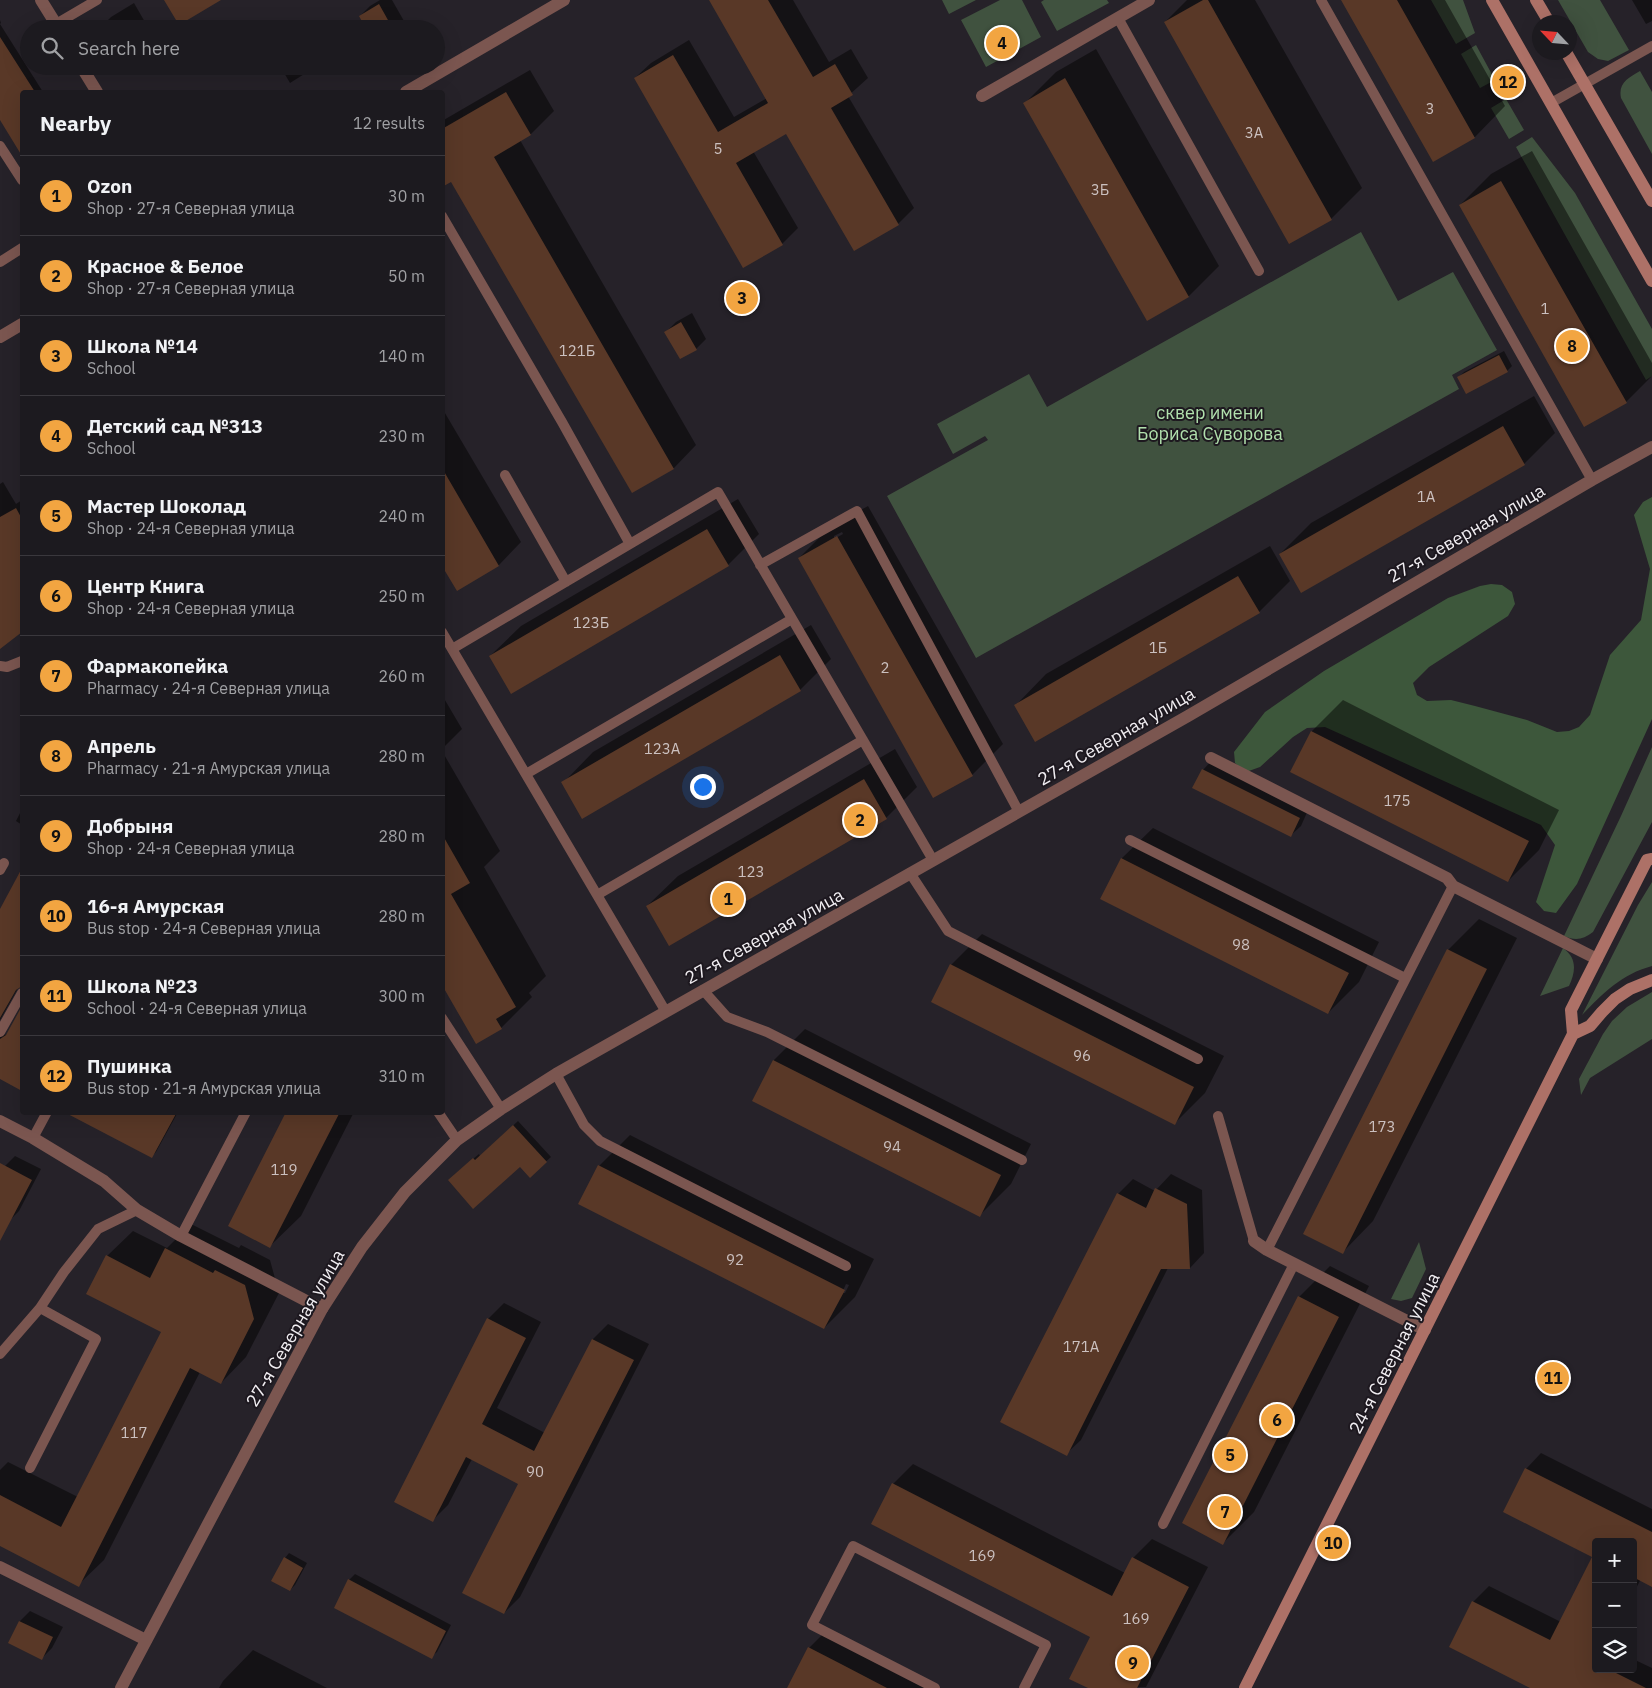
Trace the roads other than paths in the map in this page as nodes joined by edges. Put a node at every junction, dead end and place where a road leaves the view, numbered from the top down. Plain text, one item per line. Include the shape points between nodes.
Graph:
1 (42, 0) edge
2 (97, 0) edge
3 (564, 0) edge
4 (1149, 0) edge
5 (1321, 0) edge
6 (1492, 0) edge
7 (1536, 0) edge
8 (1545, 15) edge
9 (1118, 18) junction
10 (54, 20) edge
11 (66, 20) edge
12 (1652, 46) edge
13 (1571, 60) edge
14 (445, 69) edge
15 (87, 75) edge
16 (435, 75) edge
17 (1585, 84) junction
18 (96, 90) edge
19 (409, 90) edge
20 (982, 96) dead end
21 (1551, 103) junction
22 (0, 146) edge
23 (20, 177) edge
24 (1652, 201) edge
25 (445, 221) edge
26 (20, 249) edge
27 (0, 262) edge
28 (1260, 271) dead end
29 (1652, 281) edge
30 (20, 325) edge
31 (0, 337) edge
32 (1652, 447) edge
33 (505, 475) dead end
34 (1592, 480) junction
35 (630, 544) junction
36 (760, 564) junction
37 (566, 582) junction
38 (792, 619) junction
39 (447, 647) edge
40 (20, 662) edge
41 (0, 666) edge
42 (863, 740) junction
43 (1211, 758) dead end
44 (526, 774) junction
45 (1019, 812) junction
46 (1130, 840) dead end
47 (1652, 859) edge
48 (933, 860) junction
49 (910, 873) junction
50 (1452, 886) junction
51 (597, 895) junction
52 (1597, 959) junction
53 (1405, 978) junction
54 (1652, 980) edge
55 (703, 990) junction
56 (20, 997) edge
57 (666, 1012) junction
58 (445, 1023) edge
59 (0, 1032) edge
60 (1573, 1034) junction
61 (1198, 1059) dead end
62 (556, 1074) junction
63 (501, 1109) junction
64 (45, 1115) edge
65 (244, 1115) edge
66 (440, 1115) edge
67 (1218, 1116) dead end
68 (0, 1122) edge
69 (33, 1138) junction
70 (457, 1140) junction
71 (1022, 1160) dead end
72 (137, 1210) junction
73 (181, 1236) junction
74 (1254, 1241) joint
75 (1267, 1250) junction
76 (1294, 1264) junction
77 (846, 1266) dead end
78 (40, 1308) junction
79 (322, 1309) junction
80 (1425, 1330) junction
81 (0, 1354) edge
82 (30, 1468) dead end
83 (1163, 1524) dead end
84 (0, 1566) edge
85 (146, 1640) junction
86 (1027, 1687) edge
87 (121, 1688) edge
88 (935, 1688) edge
89 (1246, 1688) edge

1 - 10 street
2 - 11 lane
3 - 14 street
4 - 9 street
5 - 34 lane
6 - 21 main road
7 - 8 main road
9 - 20 street
9 - 28 lane
12 - 17 lane
13 - 17 main road
15 - 18 street
16 - 19 street
17 - 21 lane
17 - 24 main road
21 - 29 main road
22 - 23 lane
25 - 35 lane
26 - 27 lane
30 - 31 street
32 - 34 street, 27-я Северная улица
33 - 37 lane
34 - 45 street, 27-я Северная улица
35 - 36 lane via 718,492
35 - 37 lane
36 - 38 lane
36 - 45 lane via 857,511
37 - 39 lane
38 - 42 lane
38 - 44 lane
39 - 44 lane
40 - 41 lane
42 - 48 lane
42 - 51 lane
43 - 50 street via 1447,878
44 - 51 lane
45 - 48 street, 27-я Северная улица
46 - 53 lane
47 - 52 main road via 1648,860
48 - 49 street, 27-я Северная улица
49 - 55 street, 27-я Северная улица
49 - 61 lane via 948,932
50 - 52 street
50 - 53 lane
51 - 57 lane
52 - 60 main road via 1571,1010
53 - 75 lane
54 - 60 main road via 1615,999 1590,1026
55 - 57 street, 27-я Северная улица
55 - 71 lane via 727,1017 767,1032
56 - 59 lane
57 - 62 street, 27-я Северная улица
58 - 63 lane
60 - 80 main road, 24-я Северная улица
62 - 63 street, 27-я Северная улица
62 - 77 lane via 584,1125 600,1141
63 - 70 street, 27-я Северная улица
64 - 69 lane
65 - 73 lane
66 - 70 lane
67 - 74 lane
68 - 69 street
69 - 72 street via 104,1181
70 - 79 street, 27-я Северная улица via 405,1192 362,1247
72 - 73 street
72 - 78 lane via 98,1229
73 - 79 street
74 - 75 street
75 - 76 street
76 - 80 street
76 - 83 lane
78 - 81 lane
78 - 82 lane via 96,1338
79 - 85 street, 27-я Северная улица
80 - 89 main road, 24-я Северная улица
84 - 85 street
85 - 87 street, 27-я Северная улица
86 - 88 lane via 1046,1645 853,1546 812,1625

